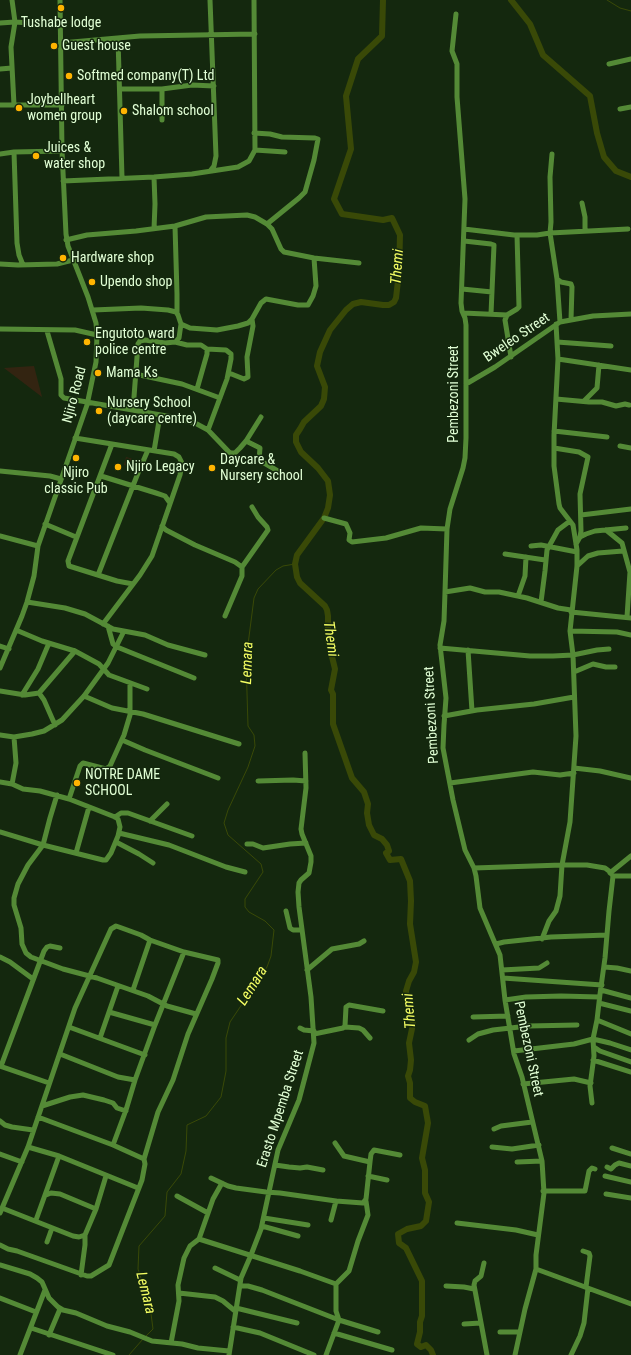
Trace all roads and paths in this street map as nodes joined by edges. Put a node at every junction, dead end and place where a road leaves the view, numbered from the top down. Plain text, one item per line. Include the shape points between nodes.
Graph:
1 (12, 0) edge
2 (60, 0) edge
3 (210, 0) edge
4 (254, 0) edge
5 (456, 14) dead end
6 (15, 22) junction
7 (0, 23) edge
8 (60, 25) junction
9 (255, 34) junction
10 (212, 35) junction
11 (118, 38) junction
12 (61, 42) junction
13 (631, 59) edge
14 (609, 64) dead end
15 (12, 68) junction
16 (0, 69) edge
17 (214, 86) junction
18 (162, 88) junction
19 (120, 89) junction
20 (14, 104) junction
21 (0, 105) edge
22 (62, 105) junction
23 (631, 107) edge
24 (620, 109) dead end
25 (162, 120) dead end
26 (254, 133) junction
27 (255, 150) junction
28 (62, 151) junction
29 (14, 152) junction
30 (285, 152) dead end
31 (0, 154) edge
32 (552, 154) dead end
33 (208, 172) junction
34 (154, 177) junction
35 (122, 178) junction
36 (63, 180) junction
37 (582, 203) dead end
38 (267, 224) junction
39 (175, 226) junction
40 (154, 229) junction
41 (464, 229) junction
42 (628, 229) dead end
43 (585, 231) junction
44 (550, 233) junction
45 (517, 235) junction
46 (66, 240) junction
47 (464, 241) junction
48 (314, 258) junction
49 (73, 260) junction
50 (359, 263) dead end
51 (0, 264) edge
52 (23, 265) junction
53 (557, 279) junction
54 (462, 289) junction
55 (492, 292) junction
56 (93, 310) junction
57 (177, 313) junction
58 (463, 313) junction
59 (491, 314) junction
60 (631, 314) edge
61 (507, 315) junction
62 (252, 319) junction
63 (571, 320) junction
64 (558, 323) junction
65 (181, 324) junction
66 (0, 329) edge
67 (47, 331) junction
68 (97, 335) junction
69 (175, 342) junction
70 (557, 342) junction
71 (612, 346) dead end
72 (207, 349) junction
73 (511, 357) junction
74 (558, 359) junction
75 (599, 365) junction
76 (631, 370) edge
77 (229, 373) junction
78 (135, 374) junction
79 (466, 384) junction
80 (198, 389) junction
81 (220, 398) junction
82 (556, 399) junction
83 (584, 401) junction
84 (87, 402) junction
85 (629, 405) dead end
86 (133, 410) junction
87 (160, 415) junction
88 (261, 417) dead end
89 (208, 430) junction
90 (554, 430) junction
91 (607, 437) dead end
92 (75, 438) junction
93 (246, 441) junction
94 (112, 444) junction
95 (620, 446) dead end
96 (554, 448) junction
97 (631, 448) edge
98 (148, 450) junction
99 (154, 451) junction
100 (0, 471) edge
101 (283, 474) dead end
102 (101, 476) junction
103 (61, 479) junction
104 (133, 485) junction
105 (170, 503) junction
106 (252, 507) dead end
107 (631, 509) edge
108 (581, 515) junction
109 (324, 518) dead end
110 (570, 521) junction
111 (45, 524) junction
112 (162, 526) junction
113 (626, 528) dead end
114 (447, 529) junction
115 (606, 530) junction
116 (0, 536) edge
117 (76, 537) junction
118 (580, 537) junction
119 (576, 544) junction
120 (38, 546) junction
121 (531, 546) dead end
122 (548, 547) junction
123 (623, 550) junction
124 (577, 552) junction
125 (505, 554) dead end
126 (526, 557) junction
127 (545, 560) junction
128 (577, 566) junction
129 (242, 567) junction
130 (98, 575) junction
131 (133, 584) junction
132 (446, 592) junction
133 (518, 596) junction
134 (27, 602) junction
135 (540, 602) junction
136 (571, 611) junction
137 (225, 616) dead end
138 (629, 618) edge
139 (106, 625) junction
140 (16, 630) junction
141 (124, 631) junction
142 (570, 631) junction
143 (631, 634) edge
144 (49, 643) junction
145 (0, 646) edge
146 (117, 647) junction
147 (440, 648) junction
148 (8, 649) junction
149 (609, 649) dead end
150 (468, 650) junction
151 (75, 651) junction
152 (205, 655) dead end
153 (573, 655) junction
154 (615, 667) dead end
155 (0, 668) edge
156 (102, 670) junction
157 (574, 672) junction
158 (194, 678) dead end
159 (130, 683) junction
160 (147, 689) dead end
161 (0, 691) edge
162 (39, 693) junction
163 (22, 695) junction
164 (84, 696) junction
165 (574, 696) junction
166 (472, 711) junction
167 (130, 712) junction
168 (444, 716) junction
169 (55, 725) junction
170 (0, 735) edge
171 (14, 737) junction
172 (122, 740) junction
173 (239, 744) dead end
174 (305, 753) dead end
175 (574, 770) junction
176 (218, 778) dead end
177 (631, 778) edge
178 (258, 781) dead end
179 (306, 781) junction
180 (0, 782) edge
181 (450, 783) junction
182 (12, 784) junction
183 (57, 796) junction
184 (69, 799) junction
185 (167, 804) dead end
186 (89, 806) junction
187 (115, 817) junction
188 (150, 821) junction
189 (0, 832) edge
190 (119, 833) junction
191 (192, 836) dead end
192 (116, 842) junction
193 (247, 844) dead end
194 (306, 844) junction
195 (43, 846) junction
196 (76, 853) junction
197 (631, 856) edge
198 (153, 863) dead end
199 (562, 864) junction
200 (474, 868) junction
201 (245, 872) dead end
202 (612, 874) junction
203 (631, 876) edge
204 (286, 911) dead end
205 (302, 930) junction
206 (607, 935) junction
207 (542, 939) junction
208 (150, 940) junction
209 (364, 941) dead end
210 (496, 944) junction
211 (60, 948) dead end
212 (184, 952) junction
213 (0, 957) edge
214 (40, 961) junction
215 (547, 963) dead end
216 (604, 967) junction
217 (307, 970) junction
218 (502, 970) junction
219 (631, 971) edge
220 (90, 977) junction
221 (504, 978) junction
222 (33, 979) junction
223 (118, 986) junction
224 (601, 987) junction
225 (133, 990) junction
226 (631, 998) edge
227 (505, 1000) junction
228 (599, 1000) junction
229 (164, 1003) junction
230 (383, 1010) dead end
231 (631, 1011) edge
232 (109, 1012) junction
233 (196, 1014) junction
234 (508, 1016) junction
235 (473, 1017) dead end
236 (597, 1020) junction
237 (155, 1025) junction
238 (577, 1025) dead end
239 (69, 1027) junction
240 (344, 1027) junction
241 (300, 1028) dead end
242 (510, 1028) junction
243 (314, 1032) junction
244 (631, 1034) edge
245 (100, 1038) junction
246 (370, 1038) dead end
247 (593, 1039) junction
248 (469, 1040) dead end
249 (594, 1047) junction
250 (631, 1050) edge
251 (514, 1051) junction
252 (60, 1054) junction
253 (145, 1055) junction
254 (593, 1060) junction
255 (631, 1062) edge
256 (0, 1066) edge
257 (631, 1072) edge
258 (135, 1080) junction
259 (591, 1083) junction
260 (50, 1084) junction
261 (523, 1084) junction
262 (592, 1103) dead end
263 (42, 1106) junction
264 (126, 1111) junction
265 (38, 1117) junction
266 (0, 1121) edge
267 (532, 1122) junction
268 (494, 1129) dead end
269 (33, 1130) junction
270 (335, 1143) dead end
271 (113, 1145) junction
272 (539, 1145) junction
273 (28, 1147) junction
274 (492, 1147) dead end
275 (612, 1148) dead end
276 (0, 1154) edge
277 (631, 1154) edge
278 (59, 1156) junction
279 (400, 1156) dead end
280 (144, 1159) junction
281 (542, 1161) junction
282 (22, 1162) junction
283 (370, 1162) junction
284 (517, 1162) dead end
285 (275, 1165) junction
286 (631, 1166) edge
287 (607, 1167) dead end
288 (595, 1169) dead end
289 (323, 1170) dead end
290 (106, 1176) junction
291 (368, 1176) junction
292 (605, 1176) dead end
293 (211, 1178) dead end
294 (388, 1180) dead end
295 (631, 1182) edge
296 (222, 1183) junction
297 (138, 1188) junction
298 (543, 1191) junction
299 (269, 1192) junction
300 (606, 1194) dead end
301 (46, 1195) junction
302 (177, 1196) dead end
303 (631, 1198) edge
304 (336, 1201) junction
305 (366, 1201) junction
306 (96, 1209) junction
307 (1, 1210) edge
308 (208, 1213) junction
309 (264, 1218) junction
310 (36, 1220) junction
311 (331, 1220) dead end
312 (457, 1223) dead end
313 (308, 1225) dead end
314 (262, 1226) junction
315 (52, 1228) junction
316 (84, 1235) junction
317 (538, 1235) junction
318 (298, 1236) dead end
319 (199, 1239) junction
320 (47, 1242) dead end
321 (0, 1245) edge
322 (583, 1251) dead end
323 (251, 1255) junction
324 (484, 1263) dead end
325 (0, 1265) edge
326 (215, 1268) dead end
327 (536, 1269) junction
328 (81, 1275) junction
329 (240, 1280) junction
330 (336, 1284) junction
331 (240, 1286) junction
332 (446, 1286) dead end
333 (587, 1287) junction
334 (474, 1289) junction
335 (45, 1290) junction
336 (179, 1292) junction
337 (0, 1298) edge
338 (631, 1304) edge
339 (60, 1309) junction
340 (236, 1309) junction
341 (36, 1312) junction
342 (339, 1320) junction
343 (297, 1322) dead end
344 (481, 1323) junction
345 (464, 1324) dead end
346 (233, 1327) junction
347 (31, 1328) junction
348 (334, 1332) junction
349 (378, 1332) dead end
350 (500, 1332) dead end
351 (519, 1332) junction
352 (49, 1335) junction
353 (171, 1343) junction
354 (392, 1350) dead end
355 (229, 1353) edge
356 (20, 1355) edge
357 (113, 1355) edge
358 (314, 1355) edge
359 (326, 1355) edge
360 (487, 1355) edge
361 (515, 1355) edge
362 (571, 1355) edge

1 - 6 street
2 - 8 street, Njiro Road
3 - 10 street
4 - 9 street
5 - 41 street, Pembezoni Street via 452,51 457,64 466,212
6 - 7 street
6 - 8 street
6 - 15 street via 11,47
8 - 12 street, Njiro Road
9 - 10 street
9 - 26 street
10 - 11 street
10 - 17 street
11 - 12 street
11 - 19 street
12 - 22 street, Njiro Road
13 - 14 street
15 - 16 street
15 - 20 street
17 - 18 street
17 - 33 street via 216,156 214,167
18 - 19 street
18 - 25 street
19 - 35 street
20 - 21 street
20 - 22 street
22 - 28 street, Njiro Road
23 - 24 street
26 - 27 street
26 - 38 street via 318,139 305,192
27 - 30 street
27 - 33 street via 251,159 243,165
28 - 29 street
28 - 36 street, Njiro Road
29 - 31 street
29 - 52 street via 17,243
32 - 44 street
33 - 34 street
34 - 35 street
34 - 40 street
35 - 36 street
36 - 46 street, Njiro Road
37 - 43 street
38 - 39 street via 247,215 201,218
38 - 48 street via 282,251
39 - 40 street
39 - 57 street
40 - 46 street via 87,235
41 - 45 street
41 - 47 street, Pembezoni Street
42 - 43 street
43 - 44 street
44 - 45 street
44 - 53 street
45 - 61 street via 519,307
46 - 49 street, Njiro Road
47 - 54 street, Pembezoni Street
47 - 55 street via 494,245
48 - 50 street
48 - 62 street via 316,286 308,305 266,299 260,303
49 - 52 street via 57,264
49 - 56 street, Njiro Road
51 - 52 street
53 - 63 street via 571,284
53 - 64 street
54 - 55 street
54 - 58 street, Pembezoni Street
55 - 59 street
56 - 57 street via 156,309
56 - 68 street, Njiro Road
57 - 65 street
58 - 59 street
58 - 79 street, Pembezoni Street via 466,318
59 - 61 street
60 - 63 street, Bweleo Street
61 - 73 street via 505,324
62 - 65 street via 248,323 217,330 190,328
62 - 77 street via 248,377
63 - 64 street, Bweleo Street
64 - 70 street
64 - 73 street, Bweleo Street
65 - 69 street via 179,338
66 - 67 street
67 - 68 street via 75,330
67 - 84 street via 61,379 62,396
68 - 84 street, Njiro Road via 96,362
69 - 72 street
69 - 78 street via 140,341
70 - 71 street
70 - 74 street
72 - 77 street via 229,351
72 - 80 street
73 - 79 street, Bweleo Street
74 - 75 street
74 - 82 street
75 - 76 street
75 - 83 street via 597,388
77 - 81 street
78 - 80 street
78 - 86 street
79 - 114 street, Pembezoni Street via 465,458
80 - 81 street
81 - 89 street
82 - 83 street
82 - 90 street
83 - 85 street via 616,406
84 - 86 street
84 - 92 street, Njiro Road
86 - 87 street
87 - 89 street via 195,423
87 - 99 street
88 - 93 street
89 - 93 street via 231,453
90 - 91 street
90 - 96 street
92 - 94 street
92 - 103 street, Njiro Road
93 - 101 street via 260,448 259,460
94 - 98 street
94 - 102 street
95 - 97 street
96 - 108 street via 579,452 588,457 580,494
96 - 110 street via 558,502
98 - 99 street
98 - 104 street
99 - 105 street via 177,455 182,459 180,475
100 - 103 street
102 - 104 street
102 - 117 street
103 - 111 street, Njiro Road
104 - 105 street via 165,496
104 - 130 street
105 - 112 street
106 - 129 street via 268,530
107 - 108 street
108 - 118 street
109 - 114 street via 346,524 350,533 349,540 352,542 386,538 421,528
110 - 119 street
110 - 122 street via 558,530
111 - 117 street
111 - 120 street, Njiro Road
112 - 129 street
112 - 131 street via 152,556
113 - 115 street
114 - 132 street, Pembezoni Street
115 - 118 street
115 - 123 street via 622,543
116 - 120 street
117 - 130 street via 68,561 69,566
118 - 119 street
119 - 124 street
120 - 134 street, Njiro Road
121 - 122 street
122 - 124 street
122 - 127 street
123 - 128 street via 588,556
123 - 138 street via 630,572
124 - 128 street
125 - 126 street
126 - 127 street
126 - 133 street via 525,576
127 - 135 street
128 - 136 street
129 - 137 street via 242,576
130 - 131 street
131 - 139 street
132 - 133 street via 472,588
132 - 147 street, Pembezoni Street
133 - 135 street
134 - 139 street via 65,608 85,614
134 - 140 street, Njiro Road
135 - 136 street
136 - 138 street
136 - 142 street
139 - 141 street
139 - 146 street via 113,644
140 - 144 street
140 - 148 street, Njiro Road
141 - 146 street
141 - 152 street via 145,635 168,645
142 - 143 street
142 - 153 street
144 - 151 street
144 - 163 street
145 - 148 street
146 - 156 street
146 - 158 street
147 - 150 street
147 - 168 street, Pembezoni Street via 446,698
148 - 155 street, Njiro Road
149 - 153 street
150 - 153 street via 530,656
150 - 166 street
151 - 156 street via 94,661
151 - 162 street
153 - 157 street
154 - 157 street via 593,664
156 - 159 street
156 - 164 street
157 - 165 street
159 - 160 street
159 - 167 street
161 - 163 street
162 - 163 street
162 - 169 street
164 - 167 street via 112,708
164 - 169 street
165 - 166 street via 534,704
165 - 175 street
166 - 168 street
167 - 172 street
167 - 173 street
168 - 181 street, Pembezoni Street via 444,748
169 - 171 street via 38,733
170 - 171 street
171 - 182 street via 16,763
172 - 176 street
172 - 184 street via 108,769 81,764
174 - 179 street, Erasto Mpemba Street
175 - 177 street via 600,771
175 - 181 street via 560,774 533,772
175 - 199 street via 570,822
178 - 179 street
179 - 194 street, Erasto Mpemba Street via 300,824
180 - 182 street
181 - 200 street, Pembezoni Street via 465,850
182 - 183 street
183 - 184 street
183 - 195 street
184 - 186 street
185 - 188 street
186 - 187 street
186 - 196 street
187 - 188 street via 124,813
187 - 190 street via 119,822
188 - 191 street
189 - 195 street
190 - 192 street
190 - 201 street via 169,845
192 - 196 street via 106,860
192 - 198 street
193 - 194 street via 263,848
194 - 205 street, Erasto Mpemba Street via 312,862 309,872 301,880 298,888
195 - 196 street
195 - 214 street via 28,865 18,884 14,901 24,951
197 - 202 street
199 - 200 street
199 - 202 street via 605,868
199 - 207 street via 559,904
200 - 210 street, Pembezoni Street via 480,908
202 - 203 street
202 - 206 street
204 - 205 street via 291,929
205 - 217 street, Erasto Mpemba Street
206 - 207 street
206 - 216 street
207 - 210 street
208 - 212 street
208 - 220 street via 141,934 114,927
208 - 225 street
209 - 217 street via 332,949
210 - 218 street, Pembezoni Street
211 - 214 street via 48,947
212 - 229 street
212 - 233 street via 218,961
213 - 222 street
214 - 220 street
214 - 222 street
215 - 218 street via 539,968
216 - 219 street
216 - 224 street
217 - 243 street, Erasto Mpemba Street
218 - 221 street, Pembezoni Street
220 - 223 street
220 - 239 street
221 - 224 street
221 - 227 street, Pembezoni Street
222 - 256 street
223 - 225 street
223 - 232 street
224 - 226 street
224 - 228 street
225 - 229 street
227 - 228 street via 561,996
227 - 234 street, Pembezoni Street
228 - 231 street
228 - 236 street
229 - 233 street via 172,1008
229 - 237 street
230 - 240 street via 349,1004 346,1007
232 - 237 street
232 - 245 street
233 - 280 street via 173,1080 158,1112
234 - 235 street
234 - 242 street, Pembezoni Street
236 - 244 street
236 - 247 street
237 - 253 street
238 - 242 street
239 - 245 street
239 - 252 street
240 - 243 street
240 - 246 street via 359,1028
241 - 243 street
242 - 248 street via 484,1032
242 - 251 street, Pembezoni Street
243 - 285 street, Erasto Mpemba Street via 314,1046
245 - 253 street
247 - 249 street
247 - 250 street
247 - 251 street via 574,1044
249 - 254 street
249 - 255 street
251 - 261 street, Pembezoni Street
252 - 258 street via 118,1077
252 - 260 street
253 - 258 street
254 - 257 street
254 - 259 street
256 - 260 street
258 - 264 street
259 - 261 street via 574,1079
259 - 262 street
260 - 263 street
261 - 267 street, Pembezoni Street
263 - 264 street via 83,1095 113,1103 117,1108
263 - 265 street
264 - 271 street
265 - 269 street
265 - 271 street
266 - 269 street via 12,1127
267 - 268 street
267 - 272 street, Pembezoni Street
269 - 273 street
270 - 283 street via 344,1156
271 - 280 street
272 - 274 street
272 - 281 street, Pembezoni Street
273 - 278 street
273 - 282 street
275 - 277 street
276 - 282 street
278 - 290 street
278 - 301 street
279 - 283 street via 374,1150
280 - 297 street via 145,1166
281 - 284 street
281 - 298 street, Pembezoni Street
282 - 307 street
283 - 291 street
285 - 289 street
285 - 299 street, Erasto Mpemba Street
286 - 287 street via 619,1164 611,1169
288 - 298 street via 589,1171 585,1191
290 - 297 street
290 - 306 street
291 - 294 street
291 - 305 street
292 - 295 street
293 - 296 street
296 - 299 street via 236,1188
296 - 308 street
297 - 328 street via 109,1265 91,1276
298 - 317 street, Pembezoni Street
299 - 304 street
299 - 309 street, Erasto Mpemba Street
300 - 303 street
301 - 306 street via 60,1194
301 - 310 street
302 - 308 street
304 - 305 street
304 - 311 street
305 - 330 street via 368,1215 349,1271
306 - 316 street
307 - 310 street
308 - 319 street
309 - 313 street
309 - 314 street, Erasto Mpemba Street
310 - 315 street
312 - 317 street
314 - 318 street
314 - 323 street, Erasto Mpemba Street
315 - 316 street via 73,1236
315 - 320 street
316 - 328 street
317 - 327 street, Pembezoni Street
319 - 323 street
319 - 336 street via 185,1254 178,1285
321 - 328 street
322 - 333 street via 590,1256
323 - 329 street, Erasto Mpemba Street
323 - 330 street
324 - 334 street via 481,1276 474,1282
325 - 335 street via 30,1274 42,1282
326 - 329 street
327 - 333 street
327 - 351 street, Pembezoni Street
329 - 331 street, Erasto Mpemba Street
330 - 342 street via 336,1311
331 - 340 street, Erasto Mpemba Street
331 - 342 street via 262,1290
332 - 334 street
333 - 338 street
333 - 362 street via 584,1323
334 - 344 street
335 - 339 street
335 - 341 street
336 - 340 street via 215,1297
336 - 353 street
337 - 341 street
339 - 352 street
339 - 353 street via 145,1339
340 - 343 street
340 - 346 street, Erasto Mpemba Street
341 - 347 street
342 - 348 street
342 - 349 street
344 - 345 street
344 - 360 street
346 - 355 street, Erasto Mpemba Street
346 - 358 street via 260,1333
347 - 352 street
347 - 356 street
348 - 354 street
348 - 359 street
350 - 351 street
351 - 361 street, Pembezoni Street
352 - 357 street
353 - 355 street

